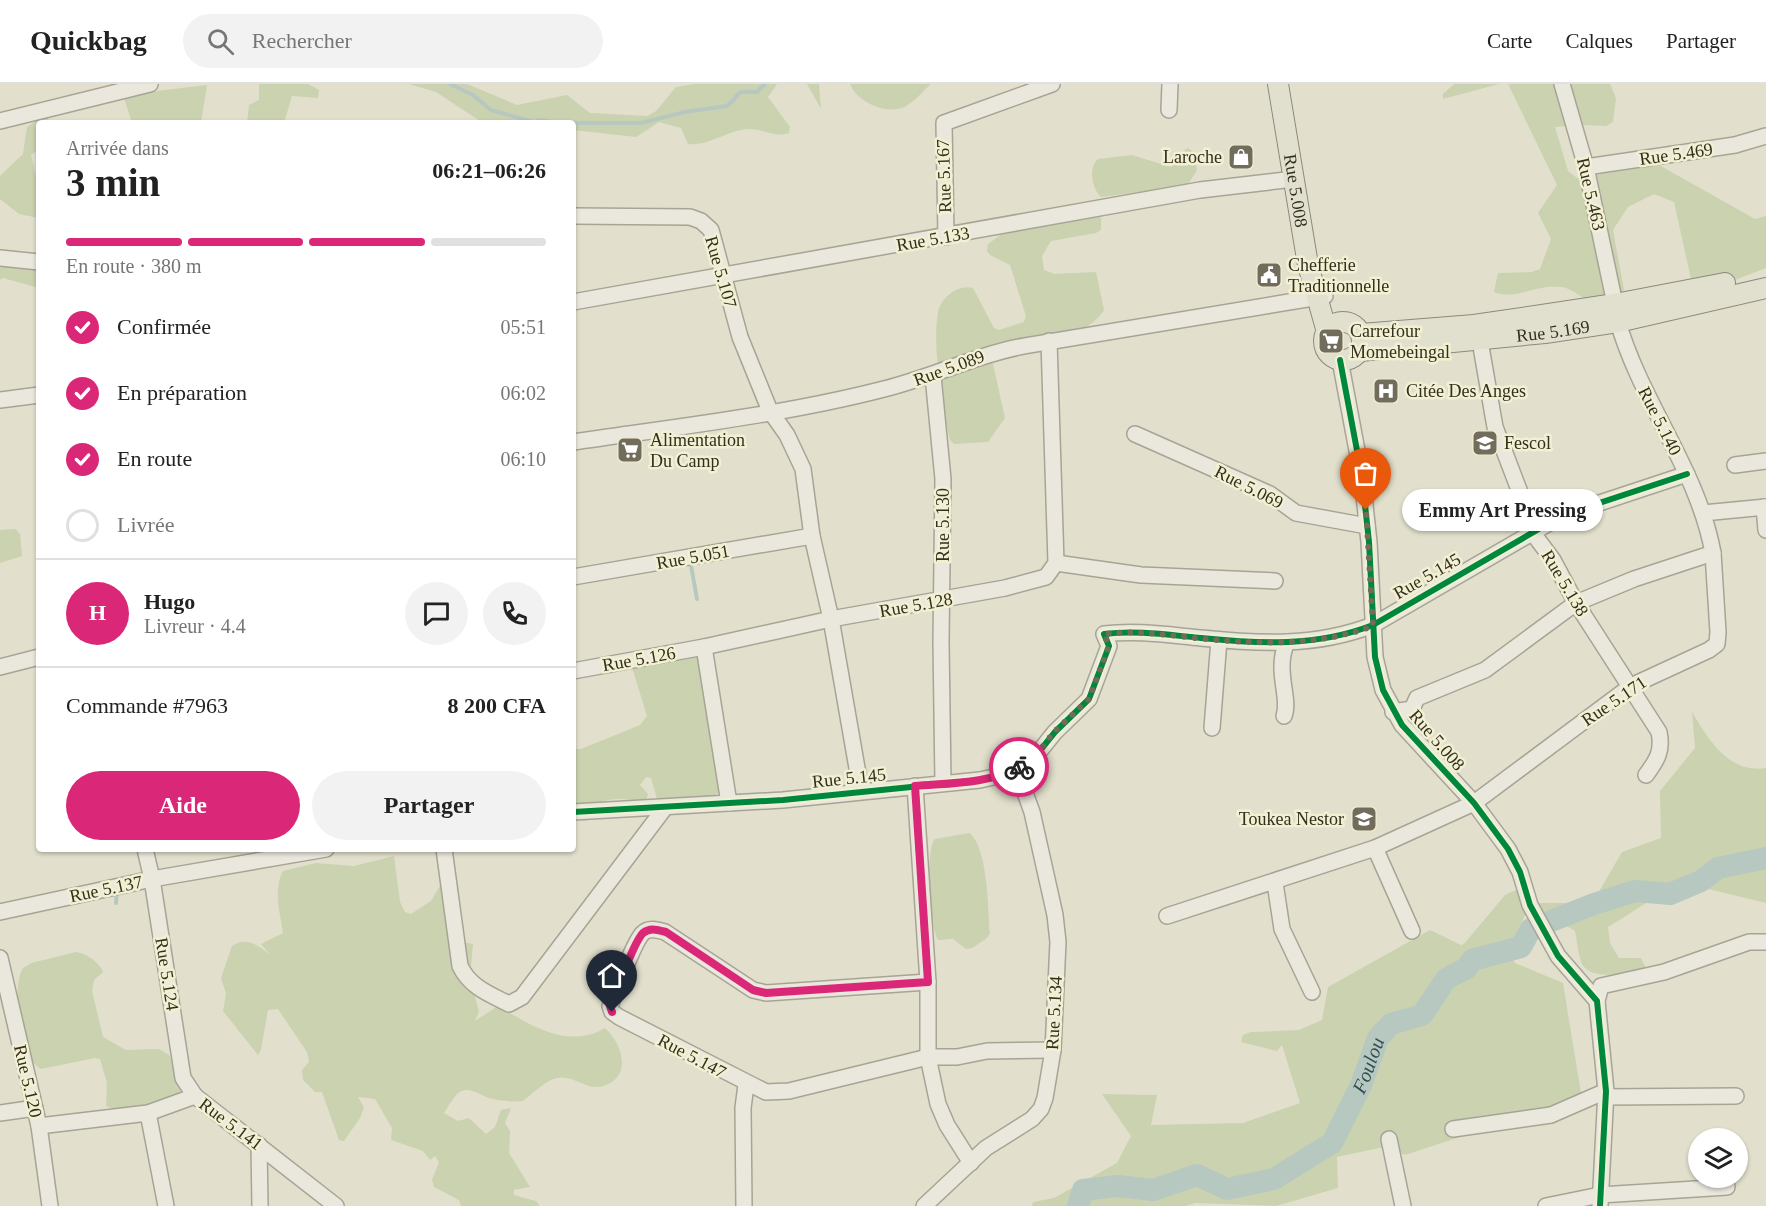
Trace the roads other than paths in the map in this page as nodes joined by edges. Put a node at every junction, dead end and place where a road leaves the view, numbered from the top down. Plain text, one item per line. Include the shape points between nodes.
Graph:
1 (150, 84) edge
2 (1052, 84) edge
3 (1170, 84) edge
4 (1278, 84) edge
5 (1288, 84) edge
6 (1565, 85) edge
7 (1169, 110) dead end
8 (0, 121) edge
9 (1766, 136) edge
10 (1586, 167) junction
11 (1294, 179) junction
12 (576, 216) edge
13 (946, 237) junction
14 (0, 258) edge
15 (36, 262) edge
16 (724, 275) junction
17 (1766, 275) edge
18 (1744, 285) junction
19 (1766, 288) edge
20 (1321, 297) junction
21 (576, 301) edge
22 (1616, 313) junction
23 (1331, 328) junction
24 (1049, 341) junction
25 (1480, 341) junction
26 (1361, 342) junction
27 (1340, 360) junction
28 (933, 376) junction
29 (36, 395) edge
30 (0, 400) edge
31 (770, 411) junction
32 (1135, 434) dead end
33 (576, 442) edge
34 (1766, 461) edge
35 (1735, 465) dead end
36 (1687, 474) junction
37 (1765, 507) edge
38 (1703, 513) junction
39 (1367, 526) junction
40 (1766, 530) edge
41 (1532, 532) junction
42 (812, 536) junction
43 (1713, 553) junction
44 (1056, 563) junction
45 (576, 576) edge
46 (1275, 581) dead end
47 (942, 601) junction
48 (1576, 603) junction
49 (831, 619) junction
50 (1373, 626) junction
51 (1219, 640) junction
52 (1287, 642) junction
53 (704, 647) junction
54 (36, 658) edge
55 (0, 667) edge
56 (576, 670) edge
57 (1631, 686) junction
58 (1393, 712) junction
59 (1284, 716) dead end
60 (1212, 728) dead end
61 (1007, 774) junction
62 (1646, 775) dead end
63 (943, 783) junction
64 (915, 786) junction
65 (861, 791) junction
66 (729, 803) junction
67 (1474, 803) junction
68 (664, 809) junction
69 (576, 812) edge
70 (1375, 848) junction
71 (146, 852) edge
72 (309, 852) edge
73 (444, 852) edge
74 (152, 879) junction
75 (1275, 883) junction
76 (0, 912) edge
77 (1167, 916) dead end
78 (1412, 931) dead end
79 (1766, 942) edge
80 (0, 958) edge
81 (928, 982) junction
82 (1312, 992) dead end
83 (1597, 1001) junction
84 (1053, 1050) junction
85 (928, 1057) junction
86 (746, 1085) junction
87 (1605, 1094) junction
88 (195, 1096) junction
89 (1736, 1096) dead end
90 (34, 1108) junction
91 (0, 1113) edge
92 (148, 1113) junction
93 (39, 1126) junction
94 (1453, 1129) dead end
95 (1389, 1139) dead end
96 (259, 1145) junction
97 (971, 1163) junction
98 (1717, 1188) edge
99 (1600, 1200) edge
100 (50, 1206) edge
101 (166, 1206) edge
102 (260, 1206) edge
103 (336, 1206) edge
104 (744, 1206) edge
105 (924, 1206) edge
106 (1403, 1206) edge
107 (1546, 1206) edge

1 - 8 street
2 - 13 street, Rue 5.167 via 944,123
3 - 7 street
4 - 11 main road, Rue 5.008
5 - 20 main road, Rue 5.008
6 - 10 street, Rue 5.463
9 - 10 street, Rue 5.469 via 1735,145
10 - 22 street, Rue 5.463
11 - 13 street, Rue 5.133 via 1200,190
11 - 20 main road, Rue 5.008 via 1302,233
12 - 16 street, Rue 5.107 via 690,217 701,221 711,230
13 - 16 street, Rue 5.133
14 - 15 street
16 - 21 street, Rue 5.133
16 - 31 street, Rue 5.107 via 740,337
17 - 18 main road
18 - 19 main road
18 - 22 main road, Rue 5.169
20 - 23 main road, Rue 5.008
20 - 24 street, Rue 5.089
22 - 25 main road, Rue 5.169
22 - 26 main road, Rue 5.169 via 1474,325
22 - 36 street, Rue 5.140 via 1630,362
23 - 26 main road via 1353,325
23 - 27 main road via 1326,349
24 - 28 street, Rue 5.089 via 993,352
24 - 44 street
25 - 26 main road, Rue 5.169
25 - 41 street, Rue 5.138 via 1495,427
26 - 27 main road via 1351,359
27 - 39 street, Rue 5.008
28 - 31 street, Rue 5.089
28 - 47 street, Rue 5.130 via 943,479
29 - 30 street
31 - 33 street, Rue 5.089
31 - 42 street, Rue 5.107 via 788,435 803,469
32 - 39 street, Rue 5.069 via 1270,494 1296,513
34 - 35 street
36 - 38 street, Rue 5.140
36 - 41 street, Rue 5.145 via 1602,500
37 - 38 street
37 - 40 street
38 - 43 street, Rue 5.140
39 - 50 street, Rue 5.008
41 - 48 street, Rue 5.138
41 - 50 street, Rue 5.145
42 - 45 street, Rue 5.051
42 - 49 street, Rue 5.107
43 - 48 street
43 - 57 street, Rue 5.171 via 1717,644
44 - 46 street via 1141,574
44 - 47 street, Rue 5.128 via 1046,577 1038,580
47 - 49 street, Rue 5.128
47 - 63 street, Rue 5.130
48 - 57 street, Rue 5.138
48 - 58 street via 1485,670 1417,698 1412,709
49 - 53 street, Rue 5.128
49 - 65 street, Rue 5.107
50 - 52 street, Rue 5.145 via 1328,640
50 - 58 street, Rue 5.008 via 1375,657
51 - 52 street, Rue 5.145
51 - 60 street
51 - 61 street, Rue 5.145 via 1128,631 1104,634 1109,646 1089,699 1054,732 1034,758
52 - 59 street via 1281,661
53 - 56 street, Rue 5.126
53 - 66 street
54 - 55 street
57 - 62 street, Rue 5.138 via 1661,742 1659,757
57 - 67 street, Rue 5.171
58 - 67 street, Rue 5.008
61 - 63 street, Rue 5.145
61 - 84 street, Rue 5.134 via 1024,790 1032,812 1055,915 1058,942
63 - 64 street, Rue 5.145
64 - 65 street, Rue 5.145
64 - 81 street
65 - 66 street, Rue 5.145
66 - 68 street, Rue 5.145
67 - 70 street, Rue 5.171
67 - 83 street, Rue 5.008 via 1508,849 1530,905 1558,956
68 - 69 street, Rue 5.145
68 - 73 street via 522,997 509,1004 477,988 460,966
70 - 75 street, Rue 5.171
70 - 78 street
71 - 74 street, Rue 5.124
72 - 74 street, Rue 5.137
74 - 76 street, Rue 5.137
74 - 88 street, Rue 5.124 via 183,1078
75 - 77 street, Rue 5.171
75 - 82 street via 1282,929
79 - 83 street via 1749,942 1664,972 1601,986
80 - 90 street, Rue 5.120
81 - 85 street
81 - 86 street, Rue 5.147 via 766,993 753,990 666,932 644,932 610,1006 612,1012
83 - 87 street
84 - 85 street, Rue 5.147
84 - 97 street, Rue 5.134 via 1041,1109 1032,1119 998,1138
85 - 86 street, Rue 5.147 via 778,1093
85 - 97 street via 938,1104
86 - 104 street
87 - 89 street
87 - 94 street via 1551,1115
87 - 99 street
88 - 92 street, Rue 5.141
88 - 96 street, Rue 5.141
90 - 91 street
90 - 93 street, Rue 5.120
92 - 93 street, Rue 5.141
92 - 101 street
93 - 100 street, Rue 5.120
95 - 106 street
96 - 102 street
96 - 103 street, Rue 5.141
97 - 105 street, Rue 5.134
98 - 99 street
99 - 107 street

